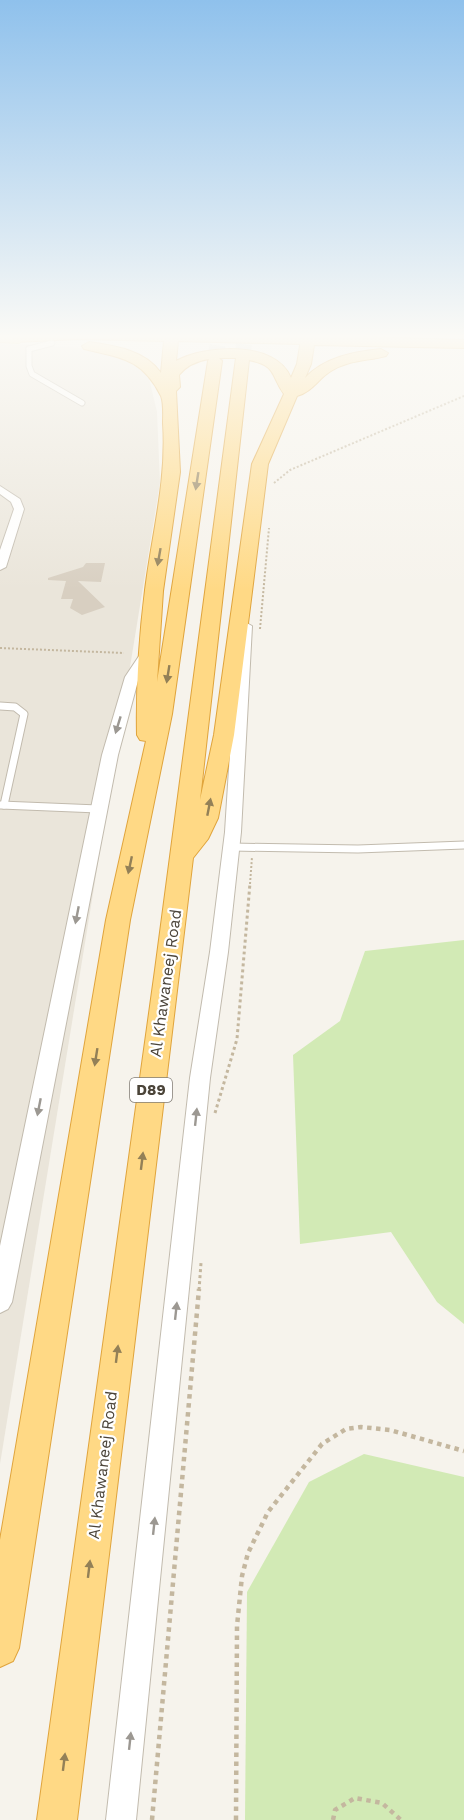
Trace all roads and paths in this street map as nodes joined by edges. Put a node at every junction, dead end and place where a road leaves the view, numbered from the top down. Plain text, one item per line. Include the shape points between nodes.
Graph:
1 (170, 420) edge
2 (214, 420) edge
3 (221, 420) edge
4 (279, 420) edge
5 (408, 420) edge
6 (0, 489) edge
7 (273, 489) dead end
8 (270, 524) dead end
9 (0, 567) edge
10 (240, 614) junction
11 (260, 632) dead end
12 (0, 648) edge
13 (148, 652) junction
14 (124, 653) dead end
15 (0, 706) edge
16 (149, 776) junction
17 (2, 805) edge
18 (98, 809) junction
19 (464, 845) edge
20 (242, 847) junction
21 (182, 857) junction
22 (215, 1117) dead end
23 (202, 1253) dead end
24 (0, 1302) edge
25 (464, 1450) edge
26 (0, 1648) edge
27 (57, 1820) edge
28 (122, 1820) edge
29 (152, 1820) edge
30 (236, 1820) edge
31 (333, 1820) edge
32 (401, 1820) edge

1 -> 13 highway via 172,471
2 -> 16 highway
3 - 21 highway, Al Khawaneej Road / D89
4 - 10 highway via 258,473
5 - 7 path via 290,470 277,479
6 - 9 street via 16,501 19,509
8 - 11 path
10 - 20 street via 246,631 240,742
21 -> 10 highway via 207,818 224,735
12 - 14 path
13 - 16 highway
13 -> 18 street via 132,676
15 - 17 lane via 15,707 24,714
16 -> 26 highway via 118,921
17 - 18 lane
18 -> 24 street
19 - 20 lane via 358,849
20 - 22 path via 237,1039
28 -> 20 street via 200,1078 219,952
27 -> 21 highway, Al Khawaneej Road / D89
23 - 29 path
25 - 30 path via 374,1427 351,1427 322,1444 268,1512 248,1553 238,1601
31 - 32 path via 335,1810 355,1798 382,1803

